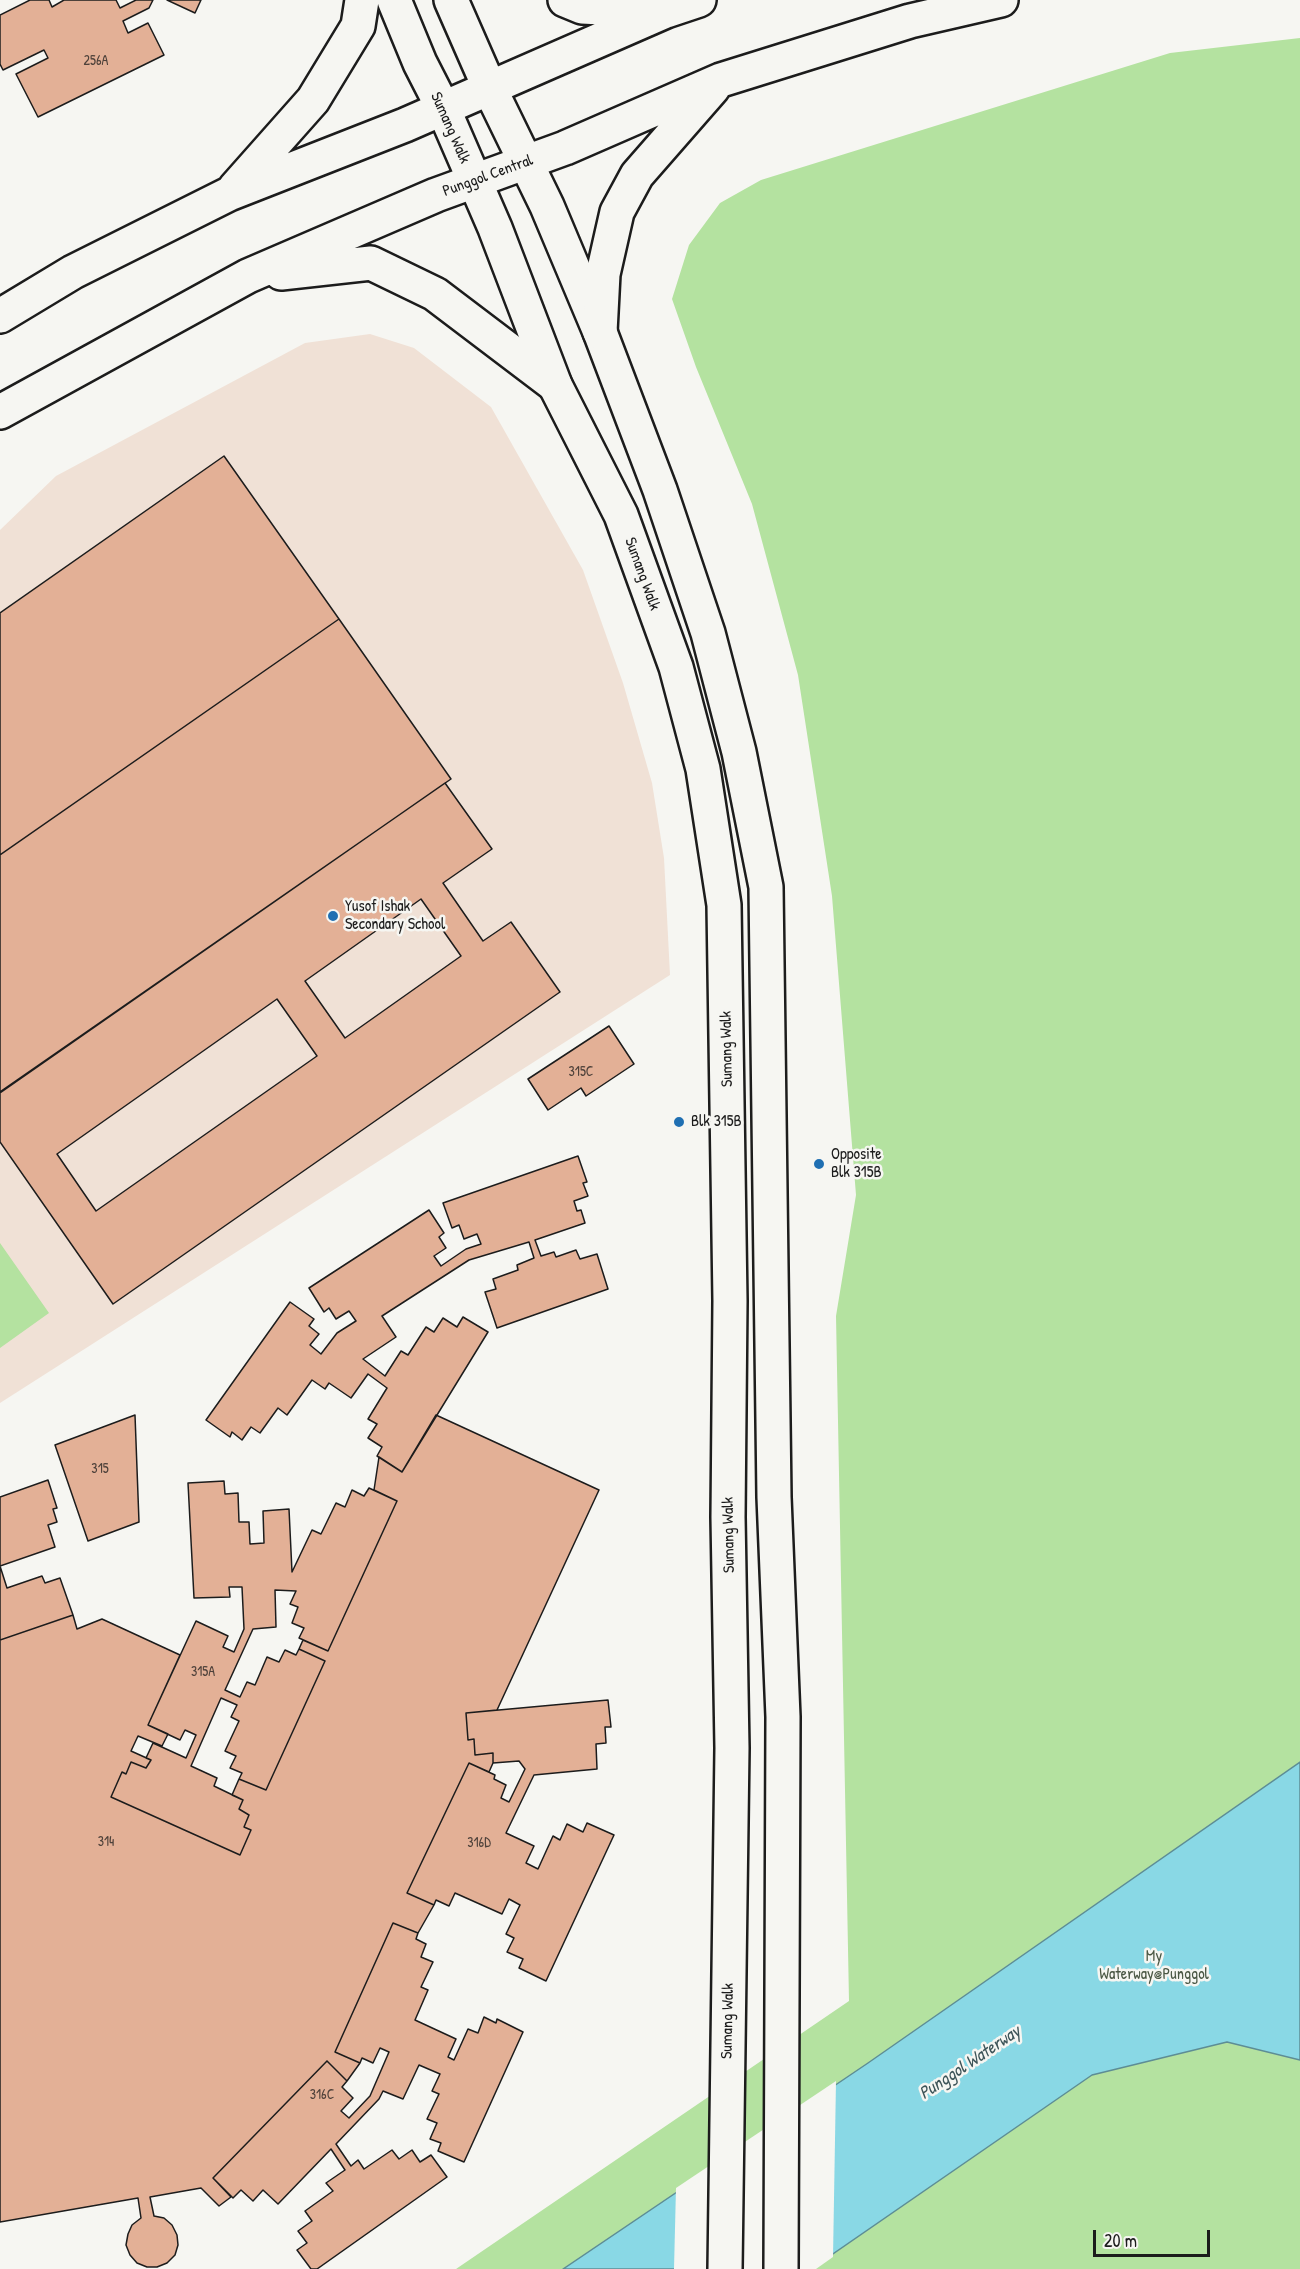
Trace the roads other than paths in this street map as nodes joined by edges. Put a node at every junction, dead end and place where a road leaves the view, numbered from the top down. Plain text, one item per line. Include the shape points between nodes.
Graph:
1 (362, 0) edge
2 (394, 0) edge
3 (451, 0) edge
4 (565, 0) edge
5 (699, 0) edge
6 (1001, 0) edge
7 (666, 11) junction
8 (720, 80) junction
9 (490, 89) junction
10 (443, 108) junction
11 (526, 162) junction
12 (474, 182) junction
13 (229, 194) junction
14 (248, 276) junction
15 (0, 316) edge
16 (600, 332) junction
17 (555, 385) junction
18 (0, 412) edge
19 (725, 2269) edge
20 (781, 2269) edge

1 - 13 street via 358,26 313,99
2 - 10 street, Sumang Walk
3 - 9 street
4 - 7 street via 582,7
5 - 7 street
6 - 8 street, Punggol Central via 910,21
7 - 9 street
8 - 11 street, Punggol Central
8 - 16 street via 637,175 617,212 603,274
9 - 10 street
9 - 11 street
10 - 12 street, Sumang Walk
10 - 13 street
11 - 12 street, Punggol Central
11 - 16 street
12 - 14 street, Punggol Central
12 - 17 street, Sumang Walk
13 - 15 street via 73,272
14 - 17 street via 371,263 435,294
14 - 18 street, Punggol Central
16 - 20 street via 660,490 708,633 739,752 766,887 774,1485 783,1717
17 - 19 street, Sumang Walk via 621,515 676,667 703,769 724,905 732,1748

